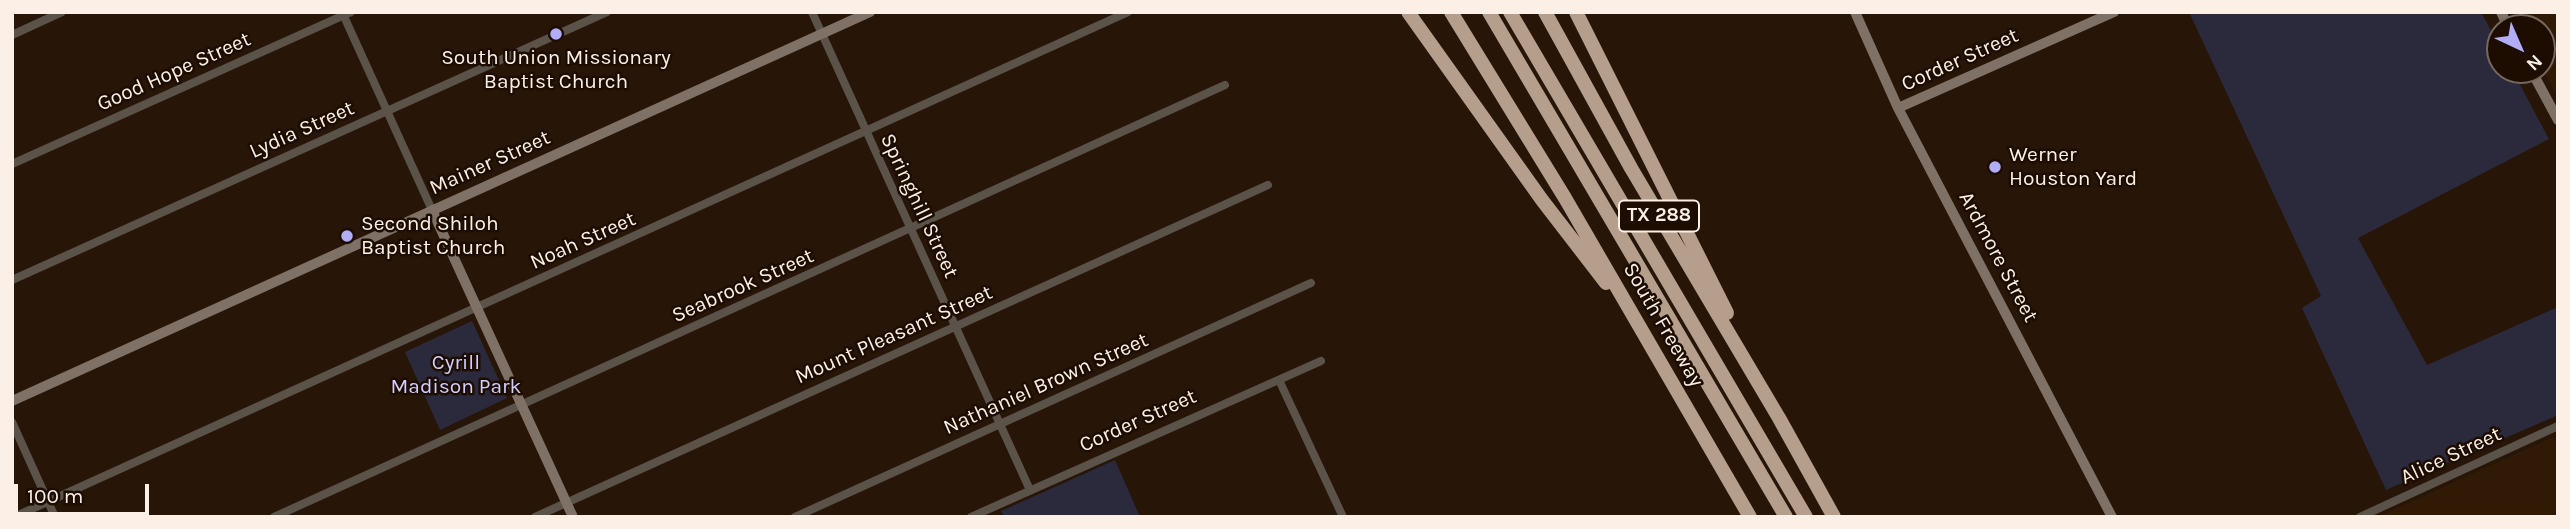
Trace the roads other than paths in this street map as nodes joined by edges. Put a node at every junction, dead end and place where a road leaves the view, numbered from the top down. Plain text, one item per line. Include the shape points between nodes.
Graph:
1 (62, 12) edge
2 (607, 12) edge
3 (812, 12) edge
4 (870, 12) edge
5 (1128, 12) edge
6 (1408, 12) edge
7 (1453, 12) edge
8 (1489, 12) edge
9 (1510, 12) edge
10 (1519, 12) edge
11 (1545, 12) edge
12 (1576, 12) edge
13 (1855, 12) edge
14 (2114, 12) edge
15 (345, 13) edge
16 (822, 34) junction
17 (12, 35) edge
18 (1533, 53) junction
19 (2539, 84) edge
20 (1224, 85) dead end
21 (1898, 108) junction
22 (388, 110) junction
23 (2558, 120) edge
24 (867, 132) junction
25 (12, 164) edge
26 (1268, 186) dead end
27 (432, 210) junction
28 (911, 229) junction
29 (12, 280) edge
30 (1311, 283) dead end
31 (477, 308) junction
32 (956, 327) junction
33 (1641, 329) junction
34 (1321, 361) dead end
35 (1279, 380) junction
36 (12, 401) edge
37 (521, 405) junction
38 (1779, 418) junction
39 (12, 422) edge
40 (1000, 424) junction
41 (2558, 426) edge
42 (1030, 490) junction
43 (48, 501) junction
44 (566, 502) junction
45 (14, 517) edge
46 (55, 517) edge
47 (274, 517) edge
48 (534, 517) edge
49 (573, 517) edge
50 (795, 517) edge
51 (971, 517) edge
52 (1343, 517) edge
53 (1750, 517) edge
54 (1786, 517) edge
55 (1806, 517) edge
56 (1834, 517) edge
57 (2112, 517) edge
58 (2360, 517) edge

1 - 17 street
2 - 22 street, Lydia Street
3 - 16 street, Springhill Street
4 - 16 street, Mainer Street
5 - 24 street, Noah Street
6 - 33 highway
7 - 33 highway, South Freeway / TX 288
8 - 54 highway
9 - 18 highway
10 - 18 highway
11 - 38 highway, TX 288 via 1631,169
12 - 38 highway
13 - 21 street, Ardmore Street
14 - 21 street, Corder Street
15 - 22 street
15 - 25 street, Good Hope Street
16 - 24 street, Springhill Street
16 - 27 street, Mainer Street
18 - 55 highway
19 - 23 street
20 - 28 street, Seabrook Street
21 - 57 street, Ardmore Street
22 - 27 street
22 - 29 street, Lydia Street
24 - 28 street, Springhill Street
24 - 31 street, Noah Street
26 - 32 street, Mount Pleasant Street
27 - 31 street
27 - 36 street, Mainer Street
28 - 32 street, Springhill Street
28 - 37 street, Seabrook Street
30 - 40 street, Nathaniel Brown Street
31 - 37 street
31 - 43 street, Noah Street
32 - 40 street, Springhill Street
32 - 44 street, Mount Pleasant Street
33 - 53 highway, South Freeway / TX 288
34 - 35 street, Corder Street
35 - 42 street, Corder Street
35 - 52 street
37 - 44 street
37 - 47 street, Seabrook Street
38 - 56 highway, TX 288
39 - 43 street
40 - 42 street, Springhill Street
40 - 50 street, Nathaniel Brown Street
41 - 58 street, Alice Street
42 - 51 street, Corder Street
43 - 45 street, Noah Street
43 - 46 street
44 - 48 street, Mount Pleasant Street
44 - 49 street

